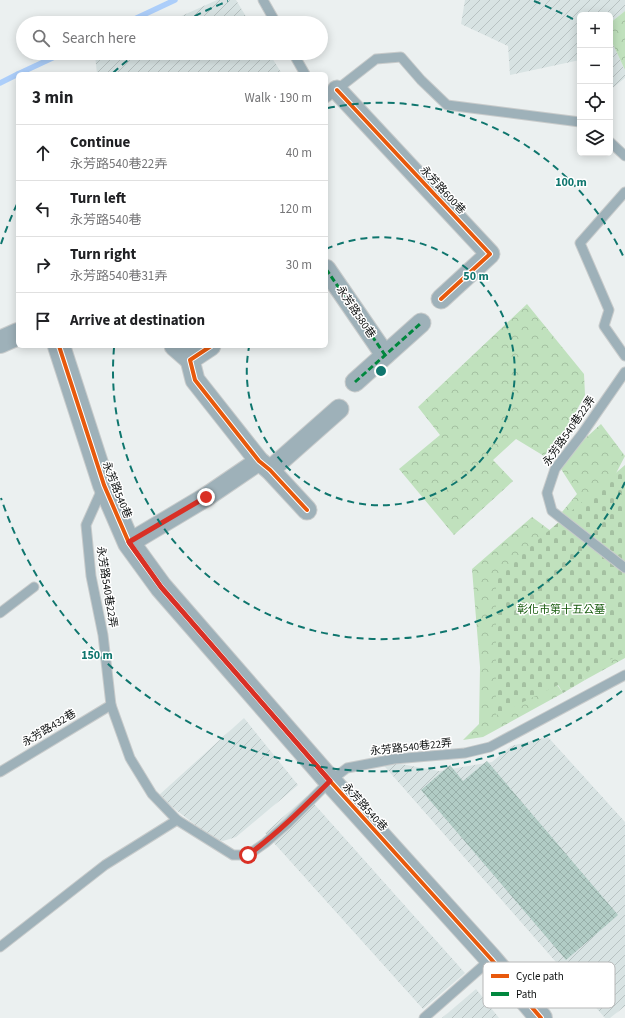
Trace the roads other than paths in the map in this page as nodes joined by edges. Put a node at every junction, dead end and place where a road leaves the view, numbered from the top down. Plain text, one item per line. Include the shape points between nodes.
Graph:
1 (263, 0) edge
2 (272, 16) edge
3 (297, 60) edge
4 (304, 72) edge
5 (331, 94) edge
6 (577, 122) edge
7 (613, 145) edge
8 (625, 156) edge
9 (625, 192) edge
10 (328, 272) edge
11 (441, 299) dead end
12 (421, 323) dead end
13 (16, 335) edge
14 (0, 342) edge
15 (60, 348) edge
16 (176, 348) edge
17 (207, 348) edge
18 (385, 355) junction
19 (625, 356) edge
20 (190, 360) junction
21 (625, 372) edge
22 (355, 382) dead end
23 (339, 409) dead end
24 (265, 465) junction
25 (104, 485) junction
26 (307, 510) dead end
27 (129, 542) junction
28 (625, 568) edge
29 (34, 587) dead end
30 (0, 613) edge
31 (625, 675) edge
32 (111, 705) junction
33 (0, 772) edge
34 (330, 781) junction
35 (177, 820) junction
36 (0, 947) edge
37 (491, 959) junction
38 (488, 962) edge
39 (494, 962) edge
40 (483, 966) edge
41 (533, 1008) edge
42 (424, 1018) edge
43 (542, 1018) edge

1 - 2 lane
3 - 4 lane
5 - 6 lane via 376,59 401,57 447,105
5 - 11 street, 永芳路600巷 via 490,254
7 - 8 lane
9 - 19 lane via 580,243 609,310 604,326
10 - 18 street, 永芳路580巷
12 - 18 street
13 - 14 street
15 - 25 street, 永芳路540巷
16 - 20 street
17 - 20 street
18 - 22 street
20 - 24 street via 195,380
21 - 28 lane, 永芳路540巷22弄 via 555,469 547,493 552,511
23 - 24 street
24 - 26 street
24 - 27 street
25 - 27 street, 永芳路540巷
25 - 32 lane, 永芳路540巷22弄 via 86,525 91,576 103,635
27 - 34 street, 永芳路540巷 via 161,587
29 - 30 lane
31 - 34 lane, 永芳路540巷22弄 via 490,747 465,754 394,759 347,768
32 - 33 lane, 永芳路432巷
32 - 35 lane, 永芳路540巷22弄 via 130,758 152,794
34 - 35 lane, 永芳路540巷22弄 via 288,823 248,855 233,855
34 - 37 street, 永芳路540巷
35 - 36 lane via 105,865
37 - 38 lane
37 - 39 street, 永芳路540巷
40 - 42 lane
41 - 43 street, 永芳路540巷

